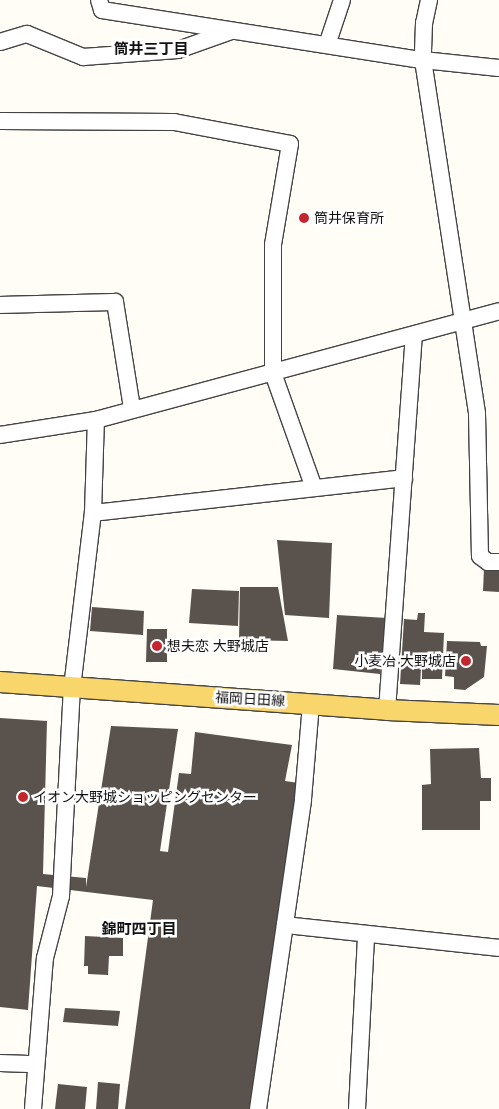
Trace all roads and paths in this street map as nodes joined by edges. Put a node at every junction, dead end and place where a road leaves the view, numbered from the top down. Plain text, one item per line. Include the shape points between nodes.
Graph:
1 (99, 0) edge
2 (342, 0) edge
3 (429, 0) edge
4 (233, 30) junction
5 (0, 42) edge
6 (327, 45) junction
7 (423, 60) junction
8 (499, 68) edge
9 (0, 121) edge
10 (0, 305) edge
11 (499, 311) edge
12 (461, 321) junction
13 (414, 336) junction
14 (273, 373) junction
15 (132, 408) junction
16 (96, 420) junction
17 (0, 435) edge
18 (404, 478) junction
19 (314, 488) junction
20 (93, 513) junction
21 (499, 562) edge
22 (0, 682) edge
23 (72, 688) junction
24 (311, 703) junction
25 (387, 710) junction
26 (499, 715) edge
27 (285, 925) junction
28 (366, 936) junction
29 (499, 948) edge
30 (0, 1063) edge
31 (36, 1064) junction
32 (33, 1109) edge
33 (258, 1109) edge
34 (357, 1109) edge

1 - 4 street via 102,10
2 - 6 street
3 - 7 street via 424,23
4 - 5 street via 178,50 83,57 27,34
4 - 6 street
6 - 7 street
7 - 8 street
7 - 12 street
9 - 14 street via 174,122 290,144 273,245
10 - 15 street via 115,302
11 - 12 street
12 - 13 street
12 - 21 street via 476,414 480,556 488,562
13 - 14 street
13 - 18 street
14 - 15 street
14 - 19 street
15 - 16 street
16 - 17 street
16 - 20 street
18 - 19 street
18 - 25 street
19 - 20 street
20 - 23 street
22 - 23 main road, 福岡日田線
23 - 24 main road, 福岡日田線
23 - 31 street via 61,896 45,958
24 - 25 main road, 福岡日田線
24 - 27 street via 303,799
25 - 26 main road, 福岡日田線
27 - 28 street
27 - 33 street
28 - 29 street
28 - 34 street
30 - 31 street
31 - 32 street

